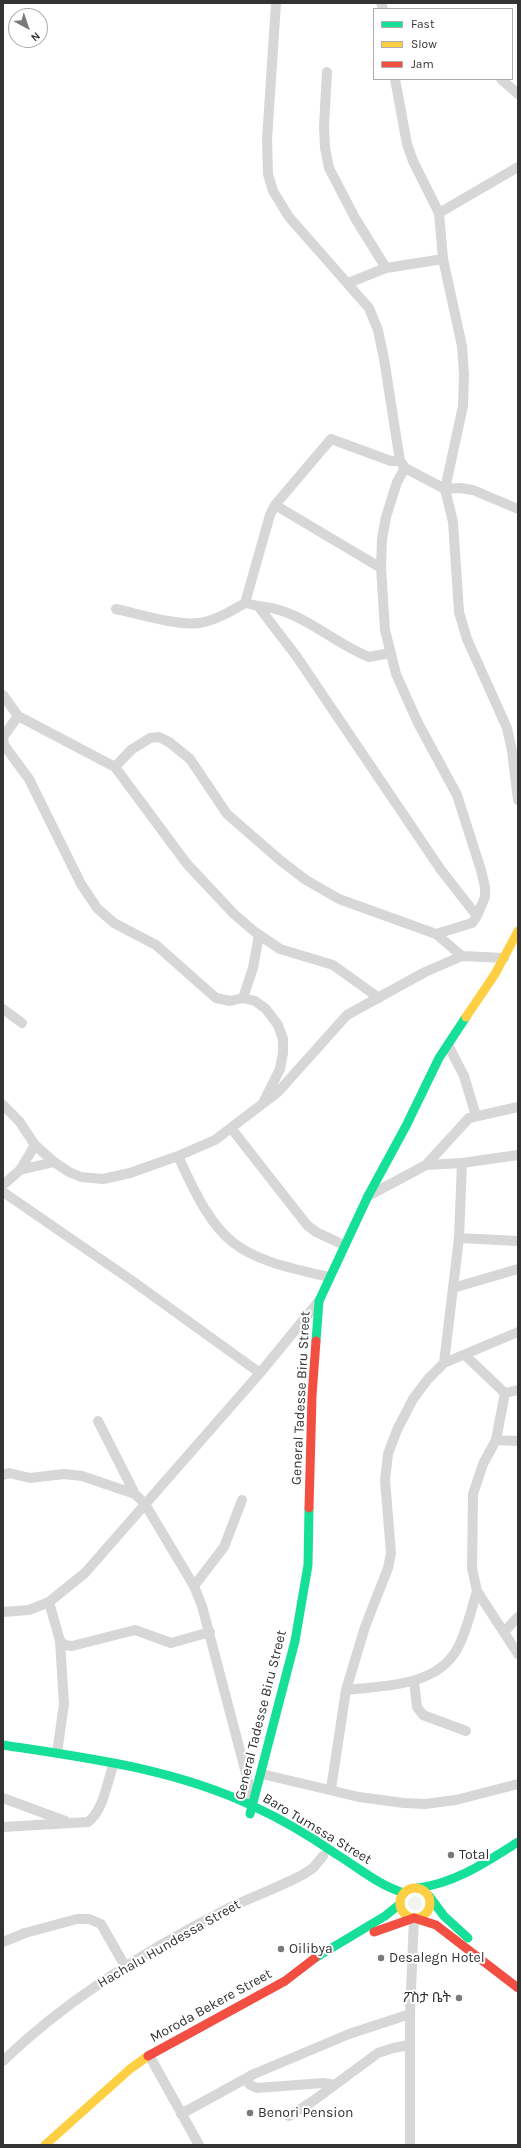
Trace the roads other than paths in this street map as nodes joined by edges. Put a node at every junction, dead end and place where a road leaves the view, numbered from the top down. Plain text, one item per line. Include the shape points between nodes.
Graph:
1 (276, 3) edge
2 (327, 72) dead end
3 (395, 80) edge
4 (502, 80) edge
5 (518, 92) edge
6 (518, 167) edge
7 (439, 213) junction
8 (443, 259) junction
9 (386, 268) junction
10 (348, 283) junction
11 (403, 464) junction
12 (445, 489) junction
13 (275, 505) junction
14 (518, 509) edge
15 (381, 568) junction
16 (245, 603) junction
17 (258, 606) junction
18 (116, 609) dead end
19 (390, 653) junction
20 (3, 695) edge
21 (18, 716) junction
22 (115, 767) junction
23 (518, 800) edge
24 (477, 916) junction
25 (518, 931) edge
26 (436, 934) junction
27 (259, 935) junction
28 (462, 956) junction
29 (504, 958) junction
30 (243, 998) junction
31 (379, 998) junction
32 (3, 1009) edge
33 (22, 1024) dead end
34 (448, 1045) junction
35 (263, 1102) junction
36 (3, 1104) edge
37 (518, 1107) edge
38 (476, 1116) junction
39 (231, 1128) junction
40 (35, 1145) junction
41 (518, 1155) edge
42 (178, 1156) junction
43 (54, 1162) junction
44 (462, 1163) junction
45 (426, 1166) junction
46 (20, 1170) junction
47 (3, 1185) edge
48 (3, 1192) edge
49 (368, 1196) junction
50 (459, 1238) junction
51 (518, 1241) edge
52 (344, 1245) junction
53 (518, 1269) edge
54 (329, 1277) junction
55 (453, 1288) junction
56 (319, 1301) junction
57 (518, 1332) edge
58 (466, 1355) junction
59 (444, 1364) junction
60 (260, 1373) junction
61 (518, 1390) edge
62 (505, 1393) junction
63 (98, 1420) dead end
64 (496, 1440) junction
65 (518, 1441) edge
66 (3, 1475) edge
67 (135, 1494) junction
68 (242, 1500) dead end
69 (145, 1504) junction
70 (194, 1586) junction
71 (476, 1591) junction
72 (49, 1602) junction
73 (3, 1612) edge
74 (518, 1617) edge
75 (210, 1632) junction
76 (504, 1632) junction
77 (60, 1641) junction
78 (518, 1654) edge
79 (414, 1681) junction
80 (346, 1690) junction
81 (466, 1731) dead end
82 (3, 1746) edge
83 (57, 1753) junction
84 (98, 1760) junction
85 (113, 1766) junction
86 (262, 1774) junction
87 (518, 1784) edge
88 (331, 1789) junction
89 (3, 1798) edge
90 (253, 1808) junction
91 (69, 1823) junction
92 (3, 1827) edge
93 (518, 1842) edge
94 (323, 1856) junction
95 (454, 1880) junction
96 (417, 1888) junction
97 (401, 1899) junction
98 (430, 1904) junction
99 (414, 1918) junction
100 (3, 1942) edge
101 (476, 1950) junction
102 (322, 1957) junction
103 (125, 1966) junction
104 (510, 1976) edge
105 (287, 1985) junction
106 (518, 1988) edge
107 (264, 2004) dead end
108 (410, 2014) junction
109 (410, 2045) junction
110 (154, 2060) junction
111 (3, 2061) edge
112 (145, 2071) dead end
113 (246, 2079) junction
114 (335, 2085) junction
115 (181, 2114) junction
116 (289, 2116) dead end
117 (45, 2145) edge
118 (199, 2145) edge
119 (410, 2145) edge

1 - 10 street via 267,140 268,174 273,191 289,217
2 - 9 street via 324,126 329,168 355,218
3 - 7 street via 407,144
4 - 5 street
6 - 7 street
7 - 8 street
8 - 9 street
8 - 12 street via 462,346 464,374 463,406
9 - 10 street
10 - 11 street via 370,308 378,330
11 - 12 street
11 - 13 street via 331,439
11 - 15 street via 386,517
12 - 14 street via 473,490
12 - 23 street via 453,522 459,612 467,639 507,728
13 - 15 street
13 - 16 street
15 - 19 street via 385,630
16 - 17 street
16 - 18 street via 225,614 199,623 171,621
17 - 19 street via 269,607 314,625 369,657
17 - 24 street via 297,657 441,870
19 - 24 street via 406,697 462,810 485,886 485,897
20 - 21 street
21 - 22 street
21 - 30 street via 3,737 4,745 28,778 80,884 97,908 114,923 156,945 216,998 230,1001
22 - 26 street via 141,742 154,737 164,739 190,759 227,814 306,880 339,898
22 - 27 street via 201,880
24 - 26 street via 472,923
25 - 29 main road, General Tadesse Biru Street
26 - 28 street
27 - 30 street via 253,968
27 - 31 street via 280,949 333,966
28 - 29 street
28 - 31 street via 425,972
29 - 34 main road, General Tadesse Biru Street
30 - 35 street via 255,1001 266,1009 278,1025 283,1039 280,1069
31 - 35 street via 346,1015 278,1092
32 - 33 street
34 - 38 street via 464,1076
34 - 49 main road, General Tadesse Biru Street
35 - 39 street
36 - 40 street via 19,1121
37 - 38 street
38 - 45 street via 463,1123
39 - 42 street via 202,1147
39 - 52 street via 306,1225
40 - 43 street
40 - 46 street
41 - 44 street
42 - 43 street via 130,1173 102,1179 81,1177
42 - 54 street via 203,1207 228,1240 267,1262
43 - 46 street
44 - 45 street
44 - 50 street
45 - 49 street
46 - 47 street
48 - 60 street
49 - 52 main road, General Tadesse Biru Street
50 - 51 street
50 - 55 street
52 - 54 main road, General Tadesse Biru Street
53 - 55 street
54 - 56 main road, General Tadesse Biru Street
55 - 59 street
56 - 60 street
56 - 86 main road, General Tadesse Biru Street via 312,1403 308,1565 296,1635
57 - 58 street
58 - 59 street
58 - 62 street
59 - 80 street via 428,1379 413,1399 388,1454 385,1480 391,1540 390,1560 365,1627
60 - 69 street
61 - 62 street
62 - 64 street
63 - 67 street
64 - 65 street
64 - 71 street via 482,1464 474,1494 471,1560
66 - 67 street via 9,1473 30,1478 64,1474 82,1476
67 - 69 street
68 - 70 street via 224,1547
69 - 70 street
69 - 72 street via 84,1573
70 - 75 street
71 - 76 street
71 - 79 street via 461,1642 453,1656 436,1672
72 - 73 street via 28,1610
72 - 77 street
74 - 76 street
75 - 77 street via 171,1643 135,1630 72,1646
75 - 90 street
76 - 78 street
77 - 83 street via 64,1704
79 - 80 street
79 - 81 street via 417,1707 423,1715
80 - 88 street
82 - 83 main road, Baro Tumssa Street
83 - 84 main road, Baro Tumssa Street
84 - 85 main road, Baro Tumssa Street
84 - 90 main road, Baro Tumssa Street via 160,1773
85 - 90 main road, Baro Tumssa Street
85 - 91 street via 100,1807 93,1818 83,1824
86 - 88 street
86 - 90 main road, General Tadesse Biru Street
87 - 88 street via 472,1797 425,1804 380,1800
89 - 91 street
90 - 94 main road, Baro Tumssa Street
90 - 97 main road, Baro Tumssa Street via 330,1850
91 - 92 street
93 - 95 main road
94 - 97 main road, Baro Tumssa Street via 359,1880
94 - 103 street, Hachalu Hundessa Street via 304,1874 227,1909
95 - 96 main road via 438,1886
95 - 98 main road
96 - 97 main road via 412,1888
96 - 98 main road via 422,1889
97 - 99 main road via 404,1914
97 - 102 main road, Moroda Bekere Street via 385,1916
98 - 99 main road via 422,1916
98 - 101 main road via 458,1929
99 - 101 main road via 436,1925
99 - 102 main road, Moroda Bekere Street via 375,1932
99 - 108 street
100 - 103 street via 25,1933 77,1919 90,1919 101,1924
101 - 104 main road
102 - 105 main road, Moroda Bekere Street
103 - 111 street, Hachalu Hundessa Street via 62,2009
104 - 106 main road
105 - 107 main road, Moroda Bekere Street
105 - 110 main road, Moroda Bekere Street
108 - 109 street
108 - 113 street via 349,2034
109 - 114 street via 378,2053
109 - 119 street
110 - 112 main road, Moroda Bekere Street
110 - 115 street
110 - 117 main road, Moroda Bekere Street via 130,2069
113 - 114 street via 250,2085 257,2088 323,2083
113 - 115 street
114 - 116 street
115 - 118 street

